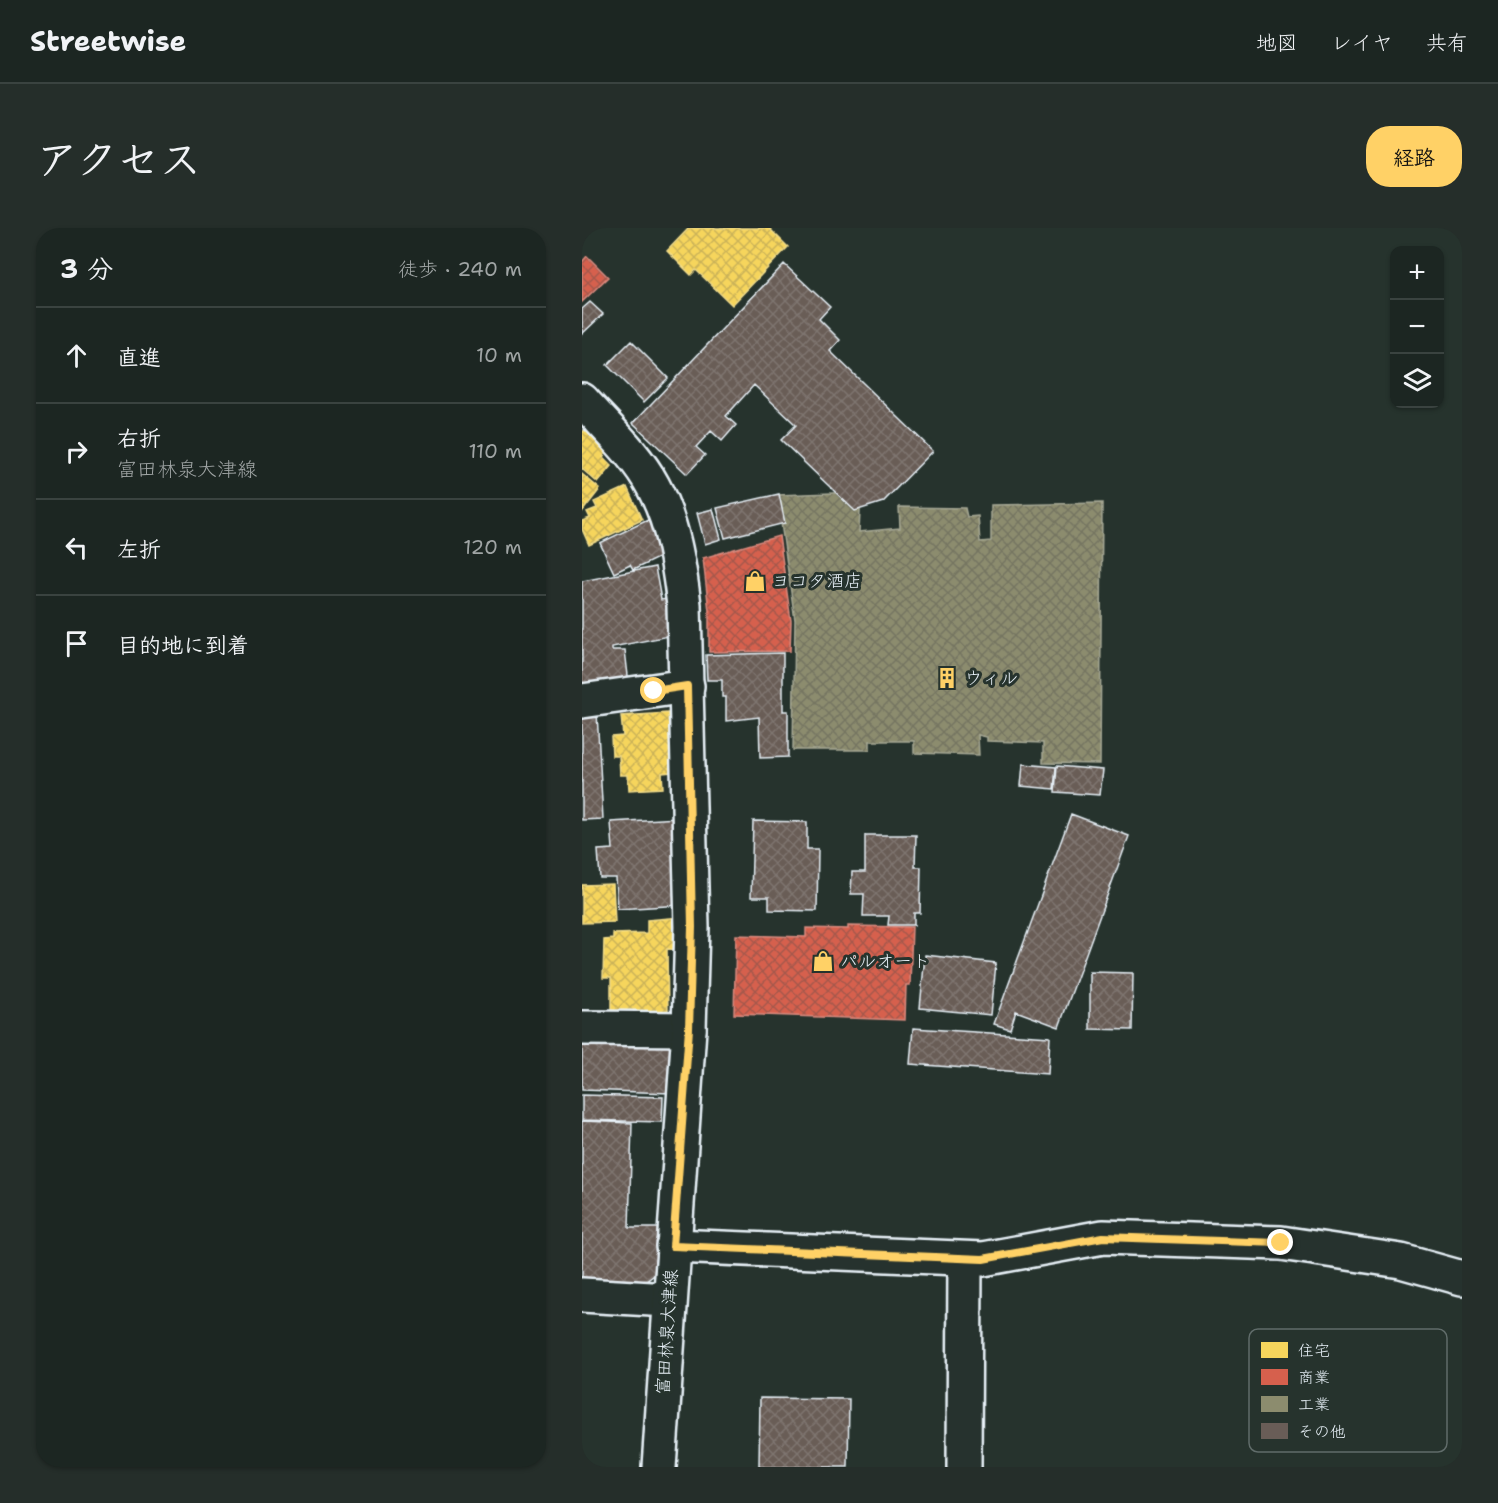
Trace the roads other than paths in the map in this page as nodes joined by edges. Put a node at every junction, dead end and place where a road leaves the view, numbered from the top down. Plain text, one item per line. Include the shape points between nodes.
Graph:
1 (582, 400) edge
2 (687, 686) junction
3 (582, 701) edge
4 (582, 1028) edge
5 (689, 1029) junction
6 (673, 1246) junction
7 (966, 1259) junction
8 (1462, 1278) edge
9 (582, 1295) edge
10 (669, 1300) junction
11 (659, 1467) edge
12 (964, 1467) edge

1 - 2 street, 富田林泉大津線 via 633,457 652,485 669,523 684,605
2 - 3 street
2 - 5 street, 富田林泉大津線 via 692,927
4 - 5 street
5 - 6 street, 富田林泉大津線
6 - 7 street
6 - 10 street, 富田林泉大津線
7 - 8 street via 1103,1237 1281,1243 1401,1261
7 - 12 street
9 - 10 street
10 - 11 street, 富田林泉大津線

